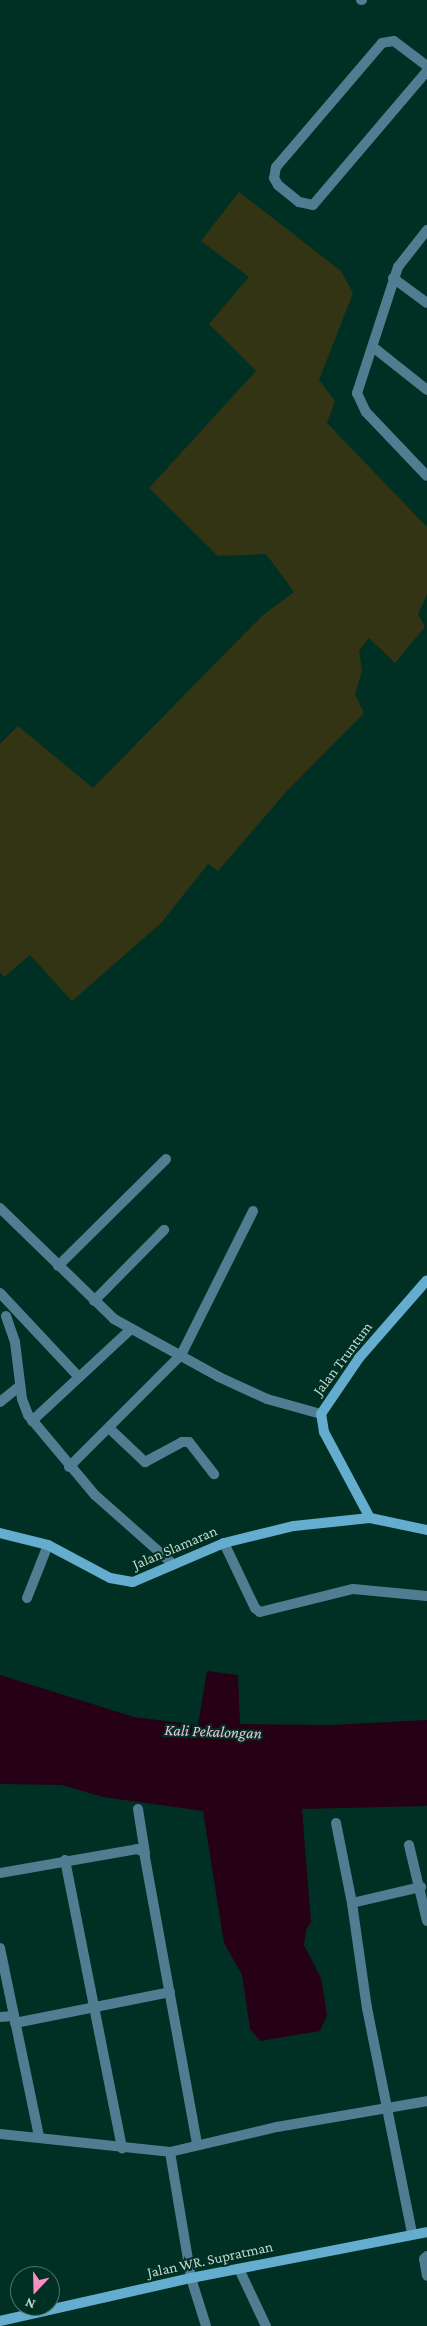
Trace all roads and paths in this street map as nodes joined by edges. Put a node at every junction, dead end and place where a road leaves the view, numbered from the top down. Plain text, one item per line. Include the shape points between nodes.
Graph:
1 (427, 66) edge
2 (427, 70) edge
3 (427, 230) edge
4 (393, 278) junction
5 (427, 303) edge
6 (373, 347) junction
7 (427, 390) edge
8 (427, 476) edge
9 (166, 1159) dead end
10 (0, 1208) edge
11 (253, 1211) dead end
12 (164, 1230) dead end
13 (58, 1266) junction
14 (427, 1280) edge
15 (0, 1293) edge
16 (94, 1301) junction
17 (15, 1307) junction
18 (3, 1319) edge
19 (131, 1329) junction
20 (181, 1355) junction
21 (79, 1376) junction
22 (20, 1386) junction
23 (0, 1402) edge
24 (321, 1414) junction
25 (32, 1422) junction
26 (109, 1428) junction
27 (70, 1467) junction
28 (214, 1474) dead end
29 (370, 1518) junction
30 (427, 1530) edge
31 (0, 1533) edge
32 (224, 1544) junction
33 (48, 1545) junction
34 (173, 1564) junction
35 (427, 1596) edge
36 (27, 1598) dead end
37 (138, 1809) dead end
38 (336, 1823) dead end
39 (409, 1845) dead end
40 (145, 1853) junction
41 (65, 1860) junction
42 (0, 1873) edge
43 (421, 1887) junction
44 (352, 1903) junction
45 (427, 1921) edge
46 (0, 1948) edge
47 (170, 1992) junction
48 (92, 2007) junction
49 (0, 2017) edge
50 (14, 2019) junction
51 (427, 2101) edge
52 (388, 2108) junction
53 (0, 2134) edge
54 (39, 2137) junction
55 (197, 2146) junction
56 (122, 2148) junction
57 (170, 2152) junction
58 (427, 2232) edge
59 (412, 2234) junction
60 (427, 2256) edge
61 (239, 2269) junction
62 (427, 2276) edge
63 (192, 2282) junction
64 (0, 2321) edge
65 (206, 2326) edge
66 (266, 2326) edge

1 - 2 street via 394,41 382,43 276,167 274,178 278,185 299,202 313,205
3 - 4 street
4 - 5 street
4 - 6 street
6 - 7 street
6 - 8 street via 358,386 361,404
9 - 13 street
10 - 13 street
11 - 20 street
12 - 16 street
13 - 16 street
14 - 24 street, Jalan Truntum via 358,1358
15 - 17 street
16 - 19 street
17 - 18 street
17 - 21 street
18 - 22 street via 16,1349
19 - 20 street
19 - 21 street
20 - 24 street via 266,1399
20 - 26 street
21 - 25 street
22 - 23 street
22 - 25 street via 24,1409
24 - 29 street, Jalan Truntum via 324,1432
25 - 27 street
26 - 27 street
26 - 28 street via 145,1462 182,1442 189,1442
27 - 34 street via 95,1494
29 - 30 street, Jalan Slamaran
29 - 32 street, Jalan Slamaran via 294,1526
31 - 33 street, Jalan Slamaran
32 - 34 street, Jalan Slamaran
32 - 35 street via 254,1608 260,1612 353,1589
33 - 34 street, Jalan Slamaran via 119,1581 139,1582
33 - 36 street
37 - 40 street
38 - 44 street
39 - 43 street
40 - 41 street via 137,1849
40 - 47 street
41 - 42 street
41 - 48 street
43 - 44 street
43 - 45 street
44 - 52 street via 367,2008
46 - 50 street
47 - 48 street
47 - 55 street
48 - 50 street
48 - 56 street
49 - 50 street
50 - 54 street
51 - 52 street
52 - 55 street via 277,2127
52 - 59 street
53 - 54 street
54 - 56 street
55 - 57 street
56 - 57 street
57 - 63 street
58 - 59 street, Jalan WR. Supratman
59 - 61 street, Jalan WR. Supratman
60 - 62 street via 424,2259
61 - 63 street, Jalan WR. Supratman
61 - 66 street
63 - 64 street, Jalan WR. Supratman
63 - 65 street

